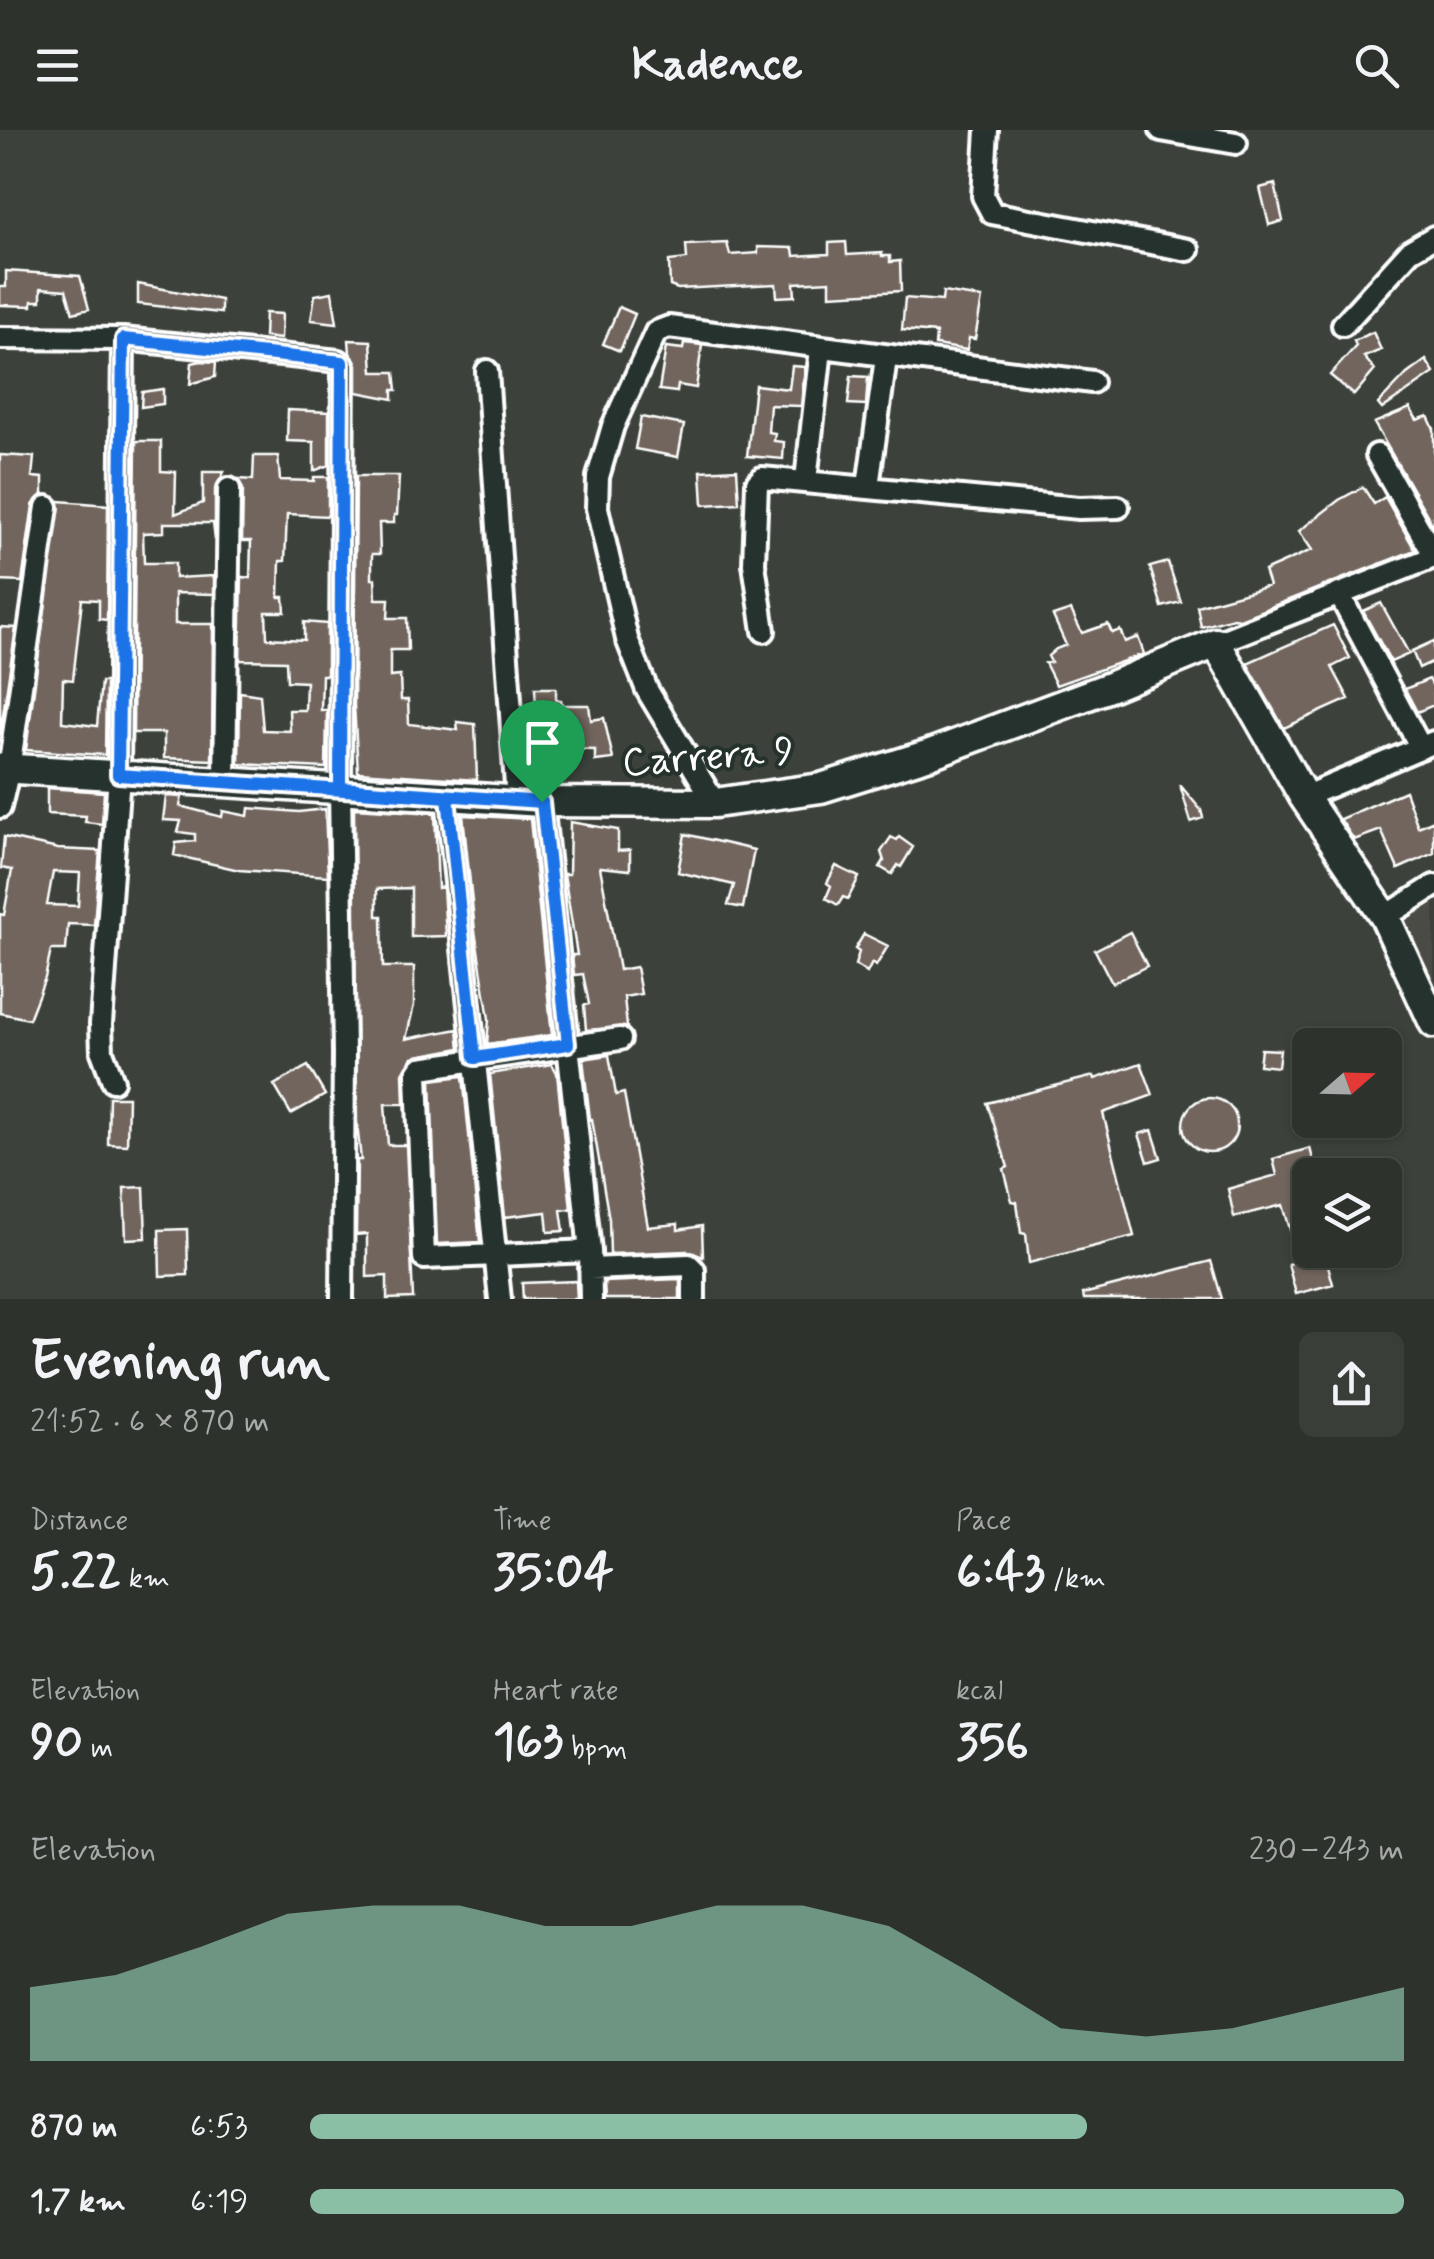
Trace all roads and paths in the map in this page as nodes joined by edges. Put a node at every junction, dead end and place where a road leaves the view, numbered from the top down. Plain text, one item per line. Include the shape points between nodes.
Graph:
1 (987, 130) edge
2 (1162, 130) edge
3 (1236, 143) dead end
4 (1434, 237) edge
5 (1188, 250) dead end
6 (1342, 324) dead end
7 (0, 338) edge
8 (123, 339) junction
9 (822, 349) junction
10 (886, 358) junction
11 (487, 371) dead end
12 (1092, 382) dead end
13 (1377, 456) dead end
14 (806, 480) junction
15 (868, 486) junction
16 (230, 489) dead end
17 (47, 506) dead end
18 (1118, 506) dead end
19 (1434, 556) edge
20 (1339, 594) junction
21 (764, 631) dead end
22 (1216, 642) junction
23 (1427, 745) edge
24 (5, 768) edge
25 (118, 775) junction
26 (225, 781) junction
27 (340, 788) junction
28 (448, 797) junction
29 (1304, 797) junction
30 (529, 801) junction
31 (714, 803) junction
32 (0, 807) edge
33 (1434, 886) edge
34 (1384, 917) junction
35 (1434, 1023) edge
36 (620, 1039) dead end
37 (568, 1044) junction
38 (475, 1058) junction
39 (113, 1080) dead end
40 (497, 1256) junction
41 (590, 1260) junction
42 (342, 1299) edge
43 (500, 1299) edge
44 (590, 1299) edge
45 (694, 1299) edge

1 - 5 street via 983,196 992,212
2 - 3 street
4 - 6 street via 1410,251
7 - 8 street
8 - 25 street
8 - 27 street via 342,362
9 - 10 street
9 - 14 street
9 - 31 street via 662,328 613,426 598,476 597,508 627,639 647,690
10 - 12 street
10 - 15 street
11 - 30 street
13 - 19 street
14 - 15 street
14 - 21 street via 768,476 757,484 754,564
15 - 18 street via 1080,508
16 - 26 street
17 - 24 street
19 - 20 street
20 - 22 street
20 - 23 street
22 - 29 main road
22 - 31 main road, Carrera 9 via 930,754 821,788
23 - 29 street
24 - 25 main road, Carrera 9
24 - 32 street
25 - 26 main road, Carrera 9
25 - 39 street via 102,1024 102,1052
26 - 27 main road, Carrera 9
27 - 28 main road, Carrera 9
27 - 42 street
28 - 30 main road, Carrera 9
28 - 38 street
29 - 34 main road
30 - 31 main road, Carrera 9
30 - 37 street
33 - 34 street
34 - 35 main road
36 - 37 street
37 - 38 street
37 - 41 street
38 - 40 street
38 - 40 street via 418,1069 422,1253 428,1260
40 - 41 street
40 - 43 street
41 - 44 street
41 - 45 street via 692,1266

